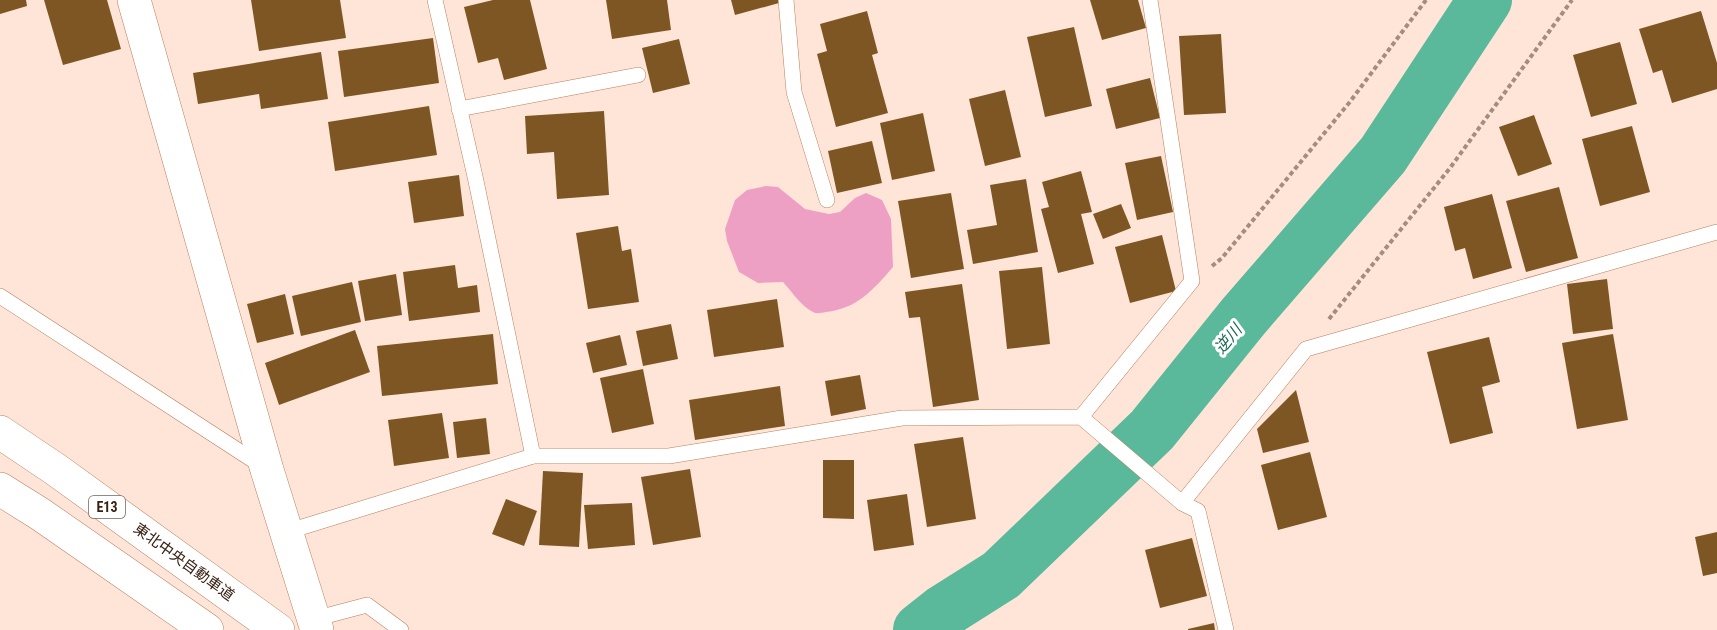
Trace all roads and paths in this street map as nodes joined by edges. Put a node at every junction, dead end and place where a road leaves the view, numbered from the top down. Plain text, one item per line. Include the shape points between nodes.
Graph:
1 (134, 0) edge
2 (435, 0) edge
3 (786, 0) edge
4 (1150, 0) edge
5 (1426, 0) edge
6 (1572, 0) edge
7 (638, 75) dead end
8 (459, 108) junction
9 (827, 200) dead end
10 (1717, 231) edge
11 (1192, 280) junction
12 (0, 296) edge
13 (1306, 349) junction
14 (1081, 417) junction
15 (0, 432) edge
16 (532, 456) junction
17 (267, 470) junction
18 (0, 489) edge
19 (1182, 503) junction
20 (286, 532) junction
21 (198, 624) edge
22 (316, 625) edge
23 (278, 630) edge
24 (401, 630) edge
25 (1226, 630) edge

1 - 17 main road
2 - 8 lane
3 - 9 lane via 794,92
4 - 11 lane
5 - 11 path via 1349,103 1229,250
6 - 13 path via 1450,168
7 - 8 lane
8 - 16 lane
10 - 13 lane
11 - 14 lane
12 - 17 lane
13 - 19 lane
14 - 16 lane via 902,418 669,456
14 - 19 lane
15 - 23 main road, 東北中央自動車道 / E13
16 - 20 lane
17 - 20 main road
18 - 21 main road
19 - 25 lane via 1197,511
20 - 22 main road
22 - 24 lane via 367,605

